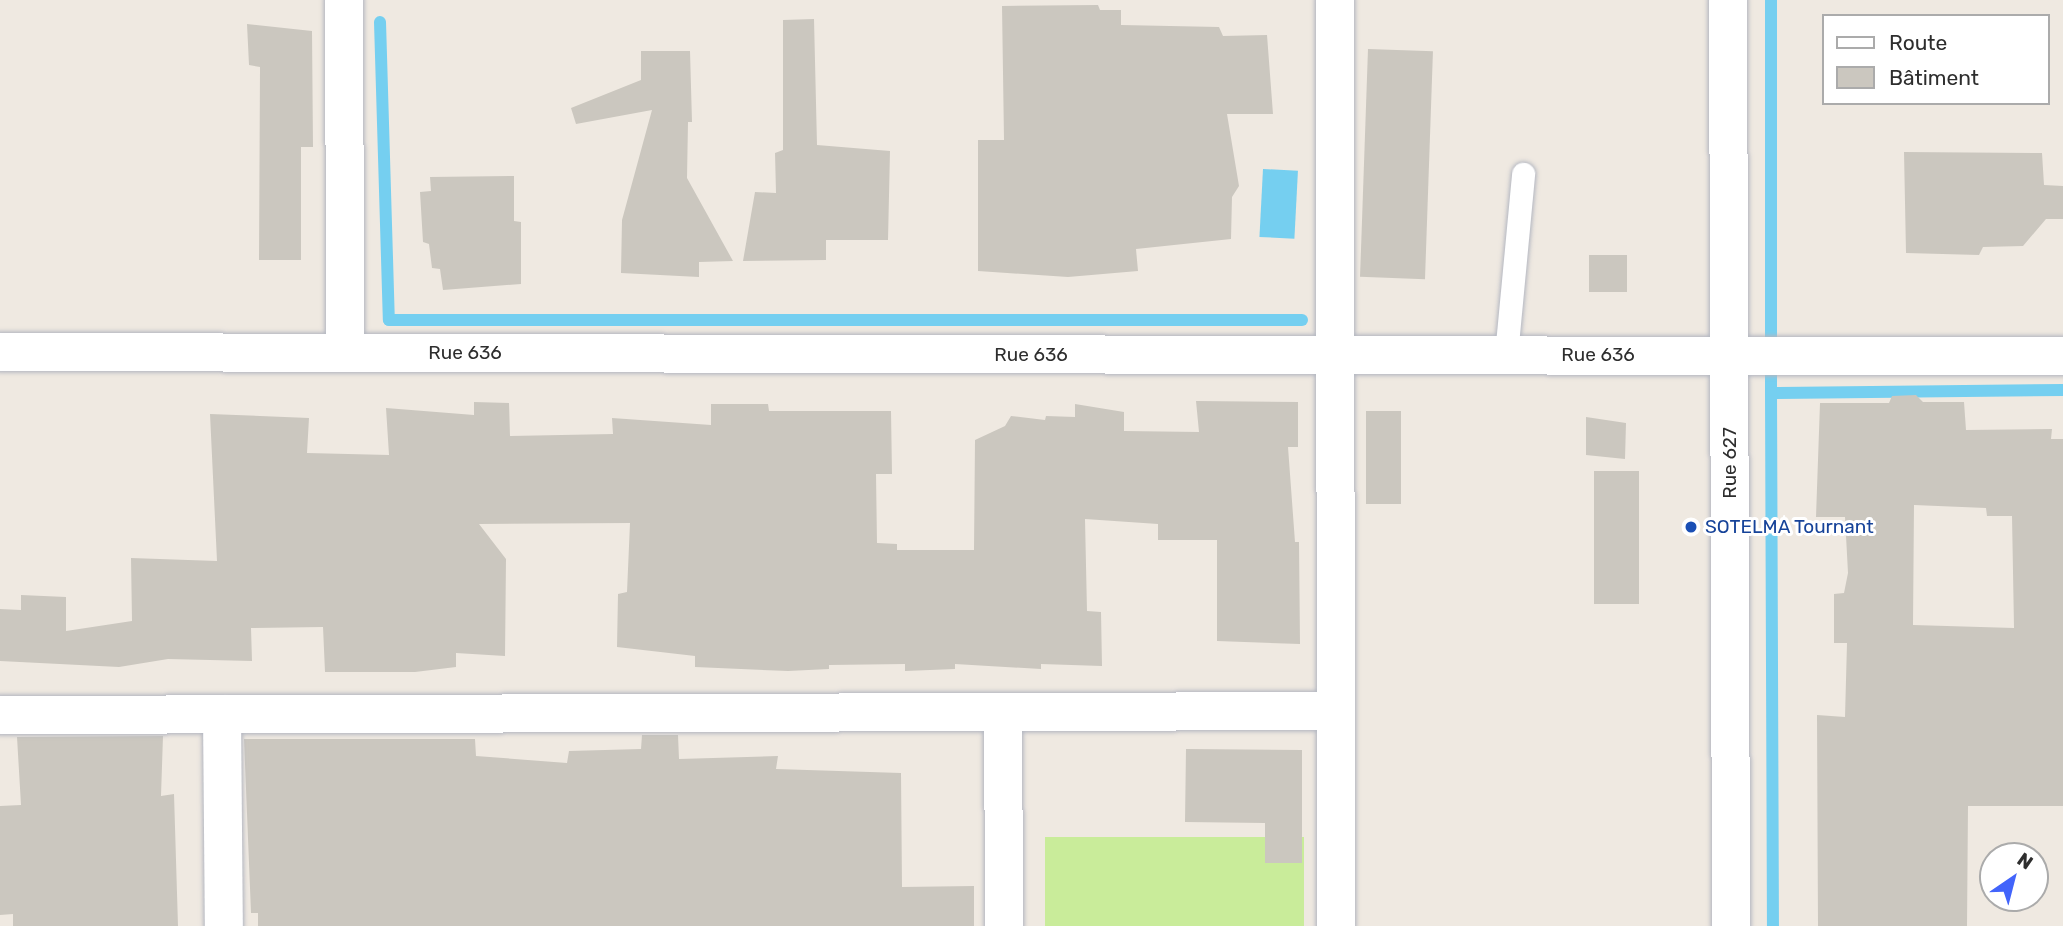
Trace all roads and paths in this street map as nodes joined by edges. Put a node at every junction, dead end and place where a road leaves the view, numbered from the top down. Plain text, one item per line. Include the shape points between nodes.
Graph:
1 (344, 0) edge
2 (1335, 0) edge
3 (1728, 0) edge
4 (1523, 174) dead end
5 (0, 352) edge
6 (345, 353) junction
7 (1506, 355) junction
8 (1335, 356) junction
9 (1730, 356) junction
10 (2063, 356) edge
11 (1336, 710) junction
12 (1003, 712) junction
13 (222, 714) junction
14 (0, 715) edge
15 (223, 926) edge
16 (1004, 926) edge
17 (1336, 926) edge
18 (1731, 926) edge

1 - 6 street
2 - 8 street
3 - 9 street, Rue 627
4 - 7 lane
5 - 6 street, Rue 636
6 - 8 street, Rue 636
7 - 8 street, Rue 636
7 - 9 street, Rue 636
8 - 11 street
9 - 10 street, Rue 636
9 - 18 street, Rue 627
11 - 12 street
11 - 17 street
12 - 13 street
12 - 16 street
13 - 14 street
13 - 15 street

